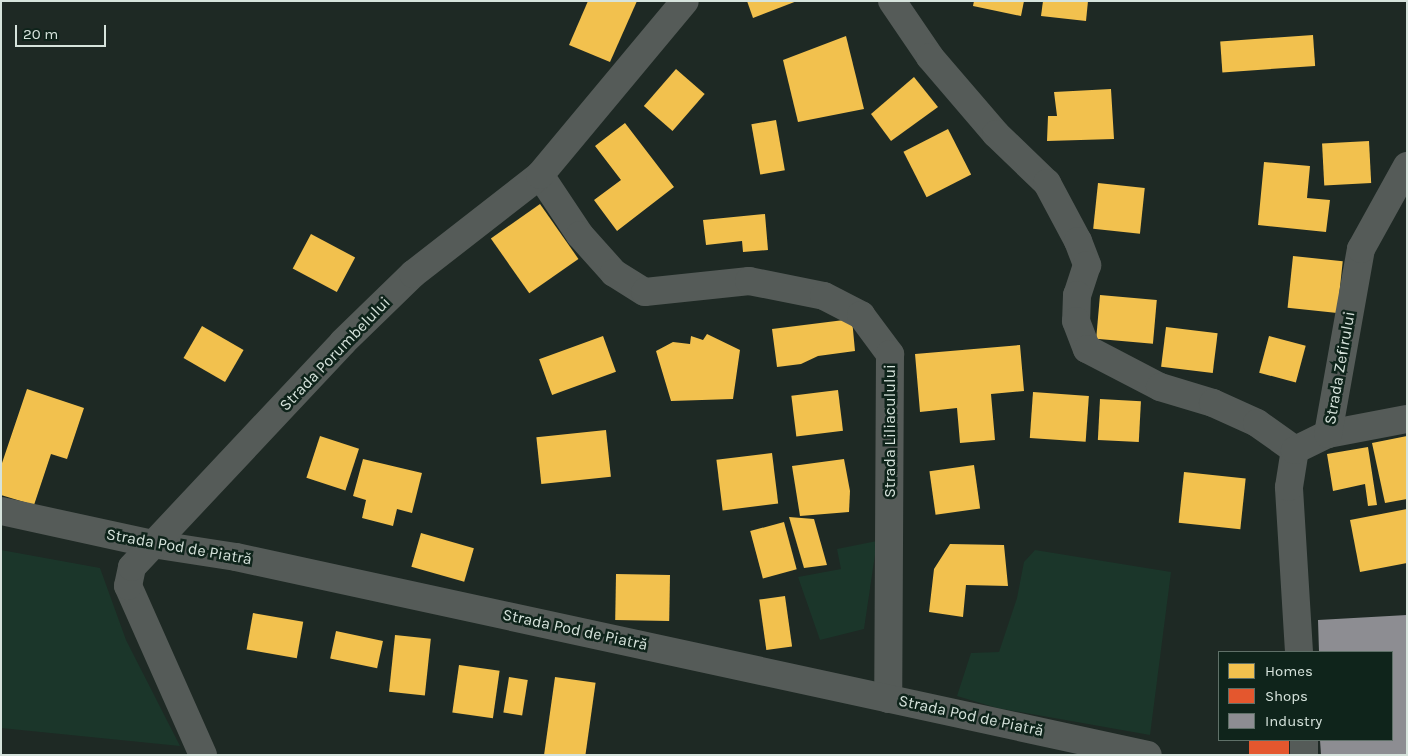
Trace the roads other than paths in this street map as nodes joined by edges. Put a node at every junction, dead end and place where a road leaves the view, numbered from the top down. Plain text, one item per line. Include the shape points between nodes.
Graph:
1 (685, 1) edge
2 (892, 1) edge
3 (1407, 166) edge
4 (540, 175) junction
5 (1407, 419) edge
6 (1328, 434) junction
7 (1295, 450) junction
8 (1, 511) edge
9 (152, 544) junction
10 (1299, 651) edge
11 (888, 698) junction
12 (1304, 741) edge
13 (203, 755) edge
14 (1148, 755) edge
15 (1304, 755) edge

1 - 4 street, Strada Porumbelului
2 - 7 street via 930,56 996,134 1047,183 1087,265 1076,295 1076,321 1088,349 1160,388 1213,403 1257,423
3 - 6 street, Strada Zefirului via 1361,249
4 - 9 street, Strada Porumbelului via 413,274 343,342
4 - 11 street, Strada Liliaculului via 580,235 614,273 645,292 749,281 824,296 861,315 890,354
5 - 6 street
6 - 7 street, Strada Zefirului
7 - 10 street via 1289,487
8 - 9 street, Strada Pod de Piatră
9 - 11 street, Strada Pod de Piatră via 236,557
9 - 13 street, Strada Porumbelului via 132,567 128,586
11 - 14 street, Strada Pod de Piatră
12 - 15 street

